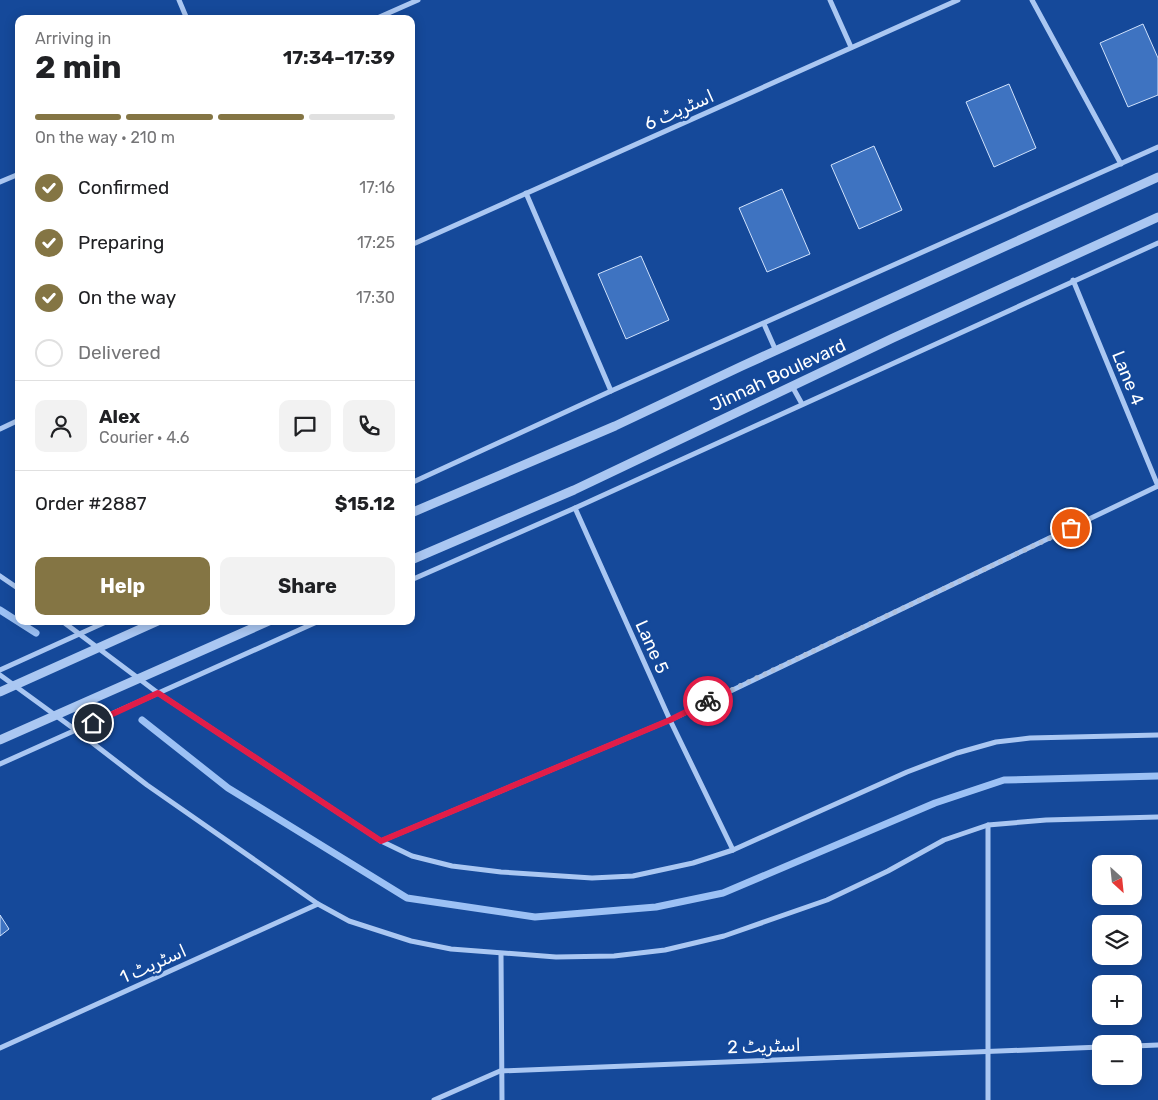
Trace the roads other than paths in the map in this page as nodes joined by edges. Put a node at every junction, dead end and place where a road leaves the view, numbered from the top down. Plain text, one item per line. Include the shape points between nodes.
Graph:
1 (179, 0) edge
2 (418, 0) edge
3 (830, 0) edge
4 (958, 0) edge
5 (1032, 0) edge
6 (185, 15) edge
7 (384, 15) edge
8 (852, 48) junction
9 (1158, 146) edge
10 (1121, 164) junction
11 (15, 176) edge
12 (1158, 177) edge
13 (0, 182) edge
14 (526, 193) junction
15 (1158, 217) edge
16 (415, 243) edge
17 (1158, 243) edge
18 (1073, 280) junction
19 (764, 324) junction
20 (776, 351) junction
21 (792, 386) junction
22 (611, 391) junction
23 (802, 404) junction
24 (15, 422) edge
25 (0, 429) edge
26 (415, 481) edge
27 (1158, 486) edge
28 (575, 508) junction
29 (415, 511) edge
30 (415, 558) edge
31 (0, 576) edge
32 (415, 578) edge
33 (15, 586) edge
34 (67, 625) edge
35 (99, 625) edge
36 (149, 625) edge
37 (260, 625) edge
38 (310, 625) edge
39 (79, 634) junction
40 (97, 647) junction
41 (0, 670) edge
42 (0, 676) edge
43 (139, 678) junction
44 (15, 685) junction
45 (0, 692) edge
46 (158, 693) junction
47 (55, 715) junction
48 (670, 720) junction
49 (77, 731) junction
50 (1158, 735) edge
51 (0, 740) edge
52 (0, 764) edge
53 (1158, 817) edge
54 (988, 826) junction
55 (381, 841) junction
56 (733, 850) junction
57 (318, 904) junction
58 (501, 954) junction
59 (1158, 1045) edge
60 (1142, 1046) edge
61 (1092, 1047) edge
62 (0, 1048) edge
63 (987, 1051) junction
64 (500, 1071) junction
65 (434, 1100) edge
66 (502, 1100) edge
67 (988, 1100) edge

1 - 6 street
2 - 7 street
3 - 8 street
4 - 8 street, اسٹریٹ 6
5 - 10 street
8 - 14 street, اسٹریٹ 6
9 - 10 street
10 - 19 street
11 - 13 street
12 - 20 street, Jinnah Boulevard
14 - 16 street, اسٹریٹ 6
14 - 22 street
15 - 21 street, Jinnah Boulevard
17 - 18 street
18 - 23 street
18 - 27 street, Lane 4
19 - 20 street
19 - 22 street
20 - 29 street, Jinnah Boulevard via 616,426
21 - 23 street
21 - 30 street, Jinnah Boulevard via 574,490
22 - 26 street
23 - 28 street
24 - 25 street
27 - 48 street
28 - 32 street
28 - 48 street, Lane 5
31 - 33 street
34 - 39 street
35 - 39 street
36 - 40 street
37 - 43 street
38 - 46 street
39 - 40 street
39 - 41 street
40 - 43 street
40 - 44 street
42 - 44 street
43 - 46 street
43 - 47 street
44 - 45 street
44 - 47 street
46 - 49 street
46 - 55 street
47 - 49 street
47 - 51 street
48 - 55 street
48 - 56 street, Lane 5
49 - 52 street
49 - 57 street via 147,785
50 - 56 street via 1030,738 996,742 907,772
53 - 54 street via 1046,820
54 - 58 street via 944,840 828,900 724,936 665,950 614,956
54 - 63 street
55 - 56 street via 412,856 452,866 592,878 633,876 693,864
57 - 58 street via 349,921 411,942
57 - 62 street, اسٹریٹ 1
58 - 64 street
59 - 60 street
61 - 63 street, اسٹریٹ 2
63 - 64 street, اسٹریٹ 2
63 - 67 street
64 - 65 street, اسٹریٹ 2
64 - 66 street

